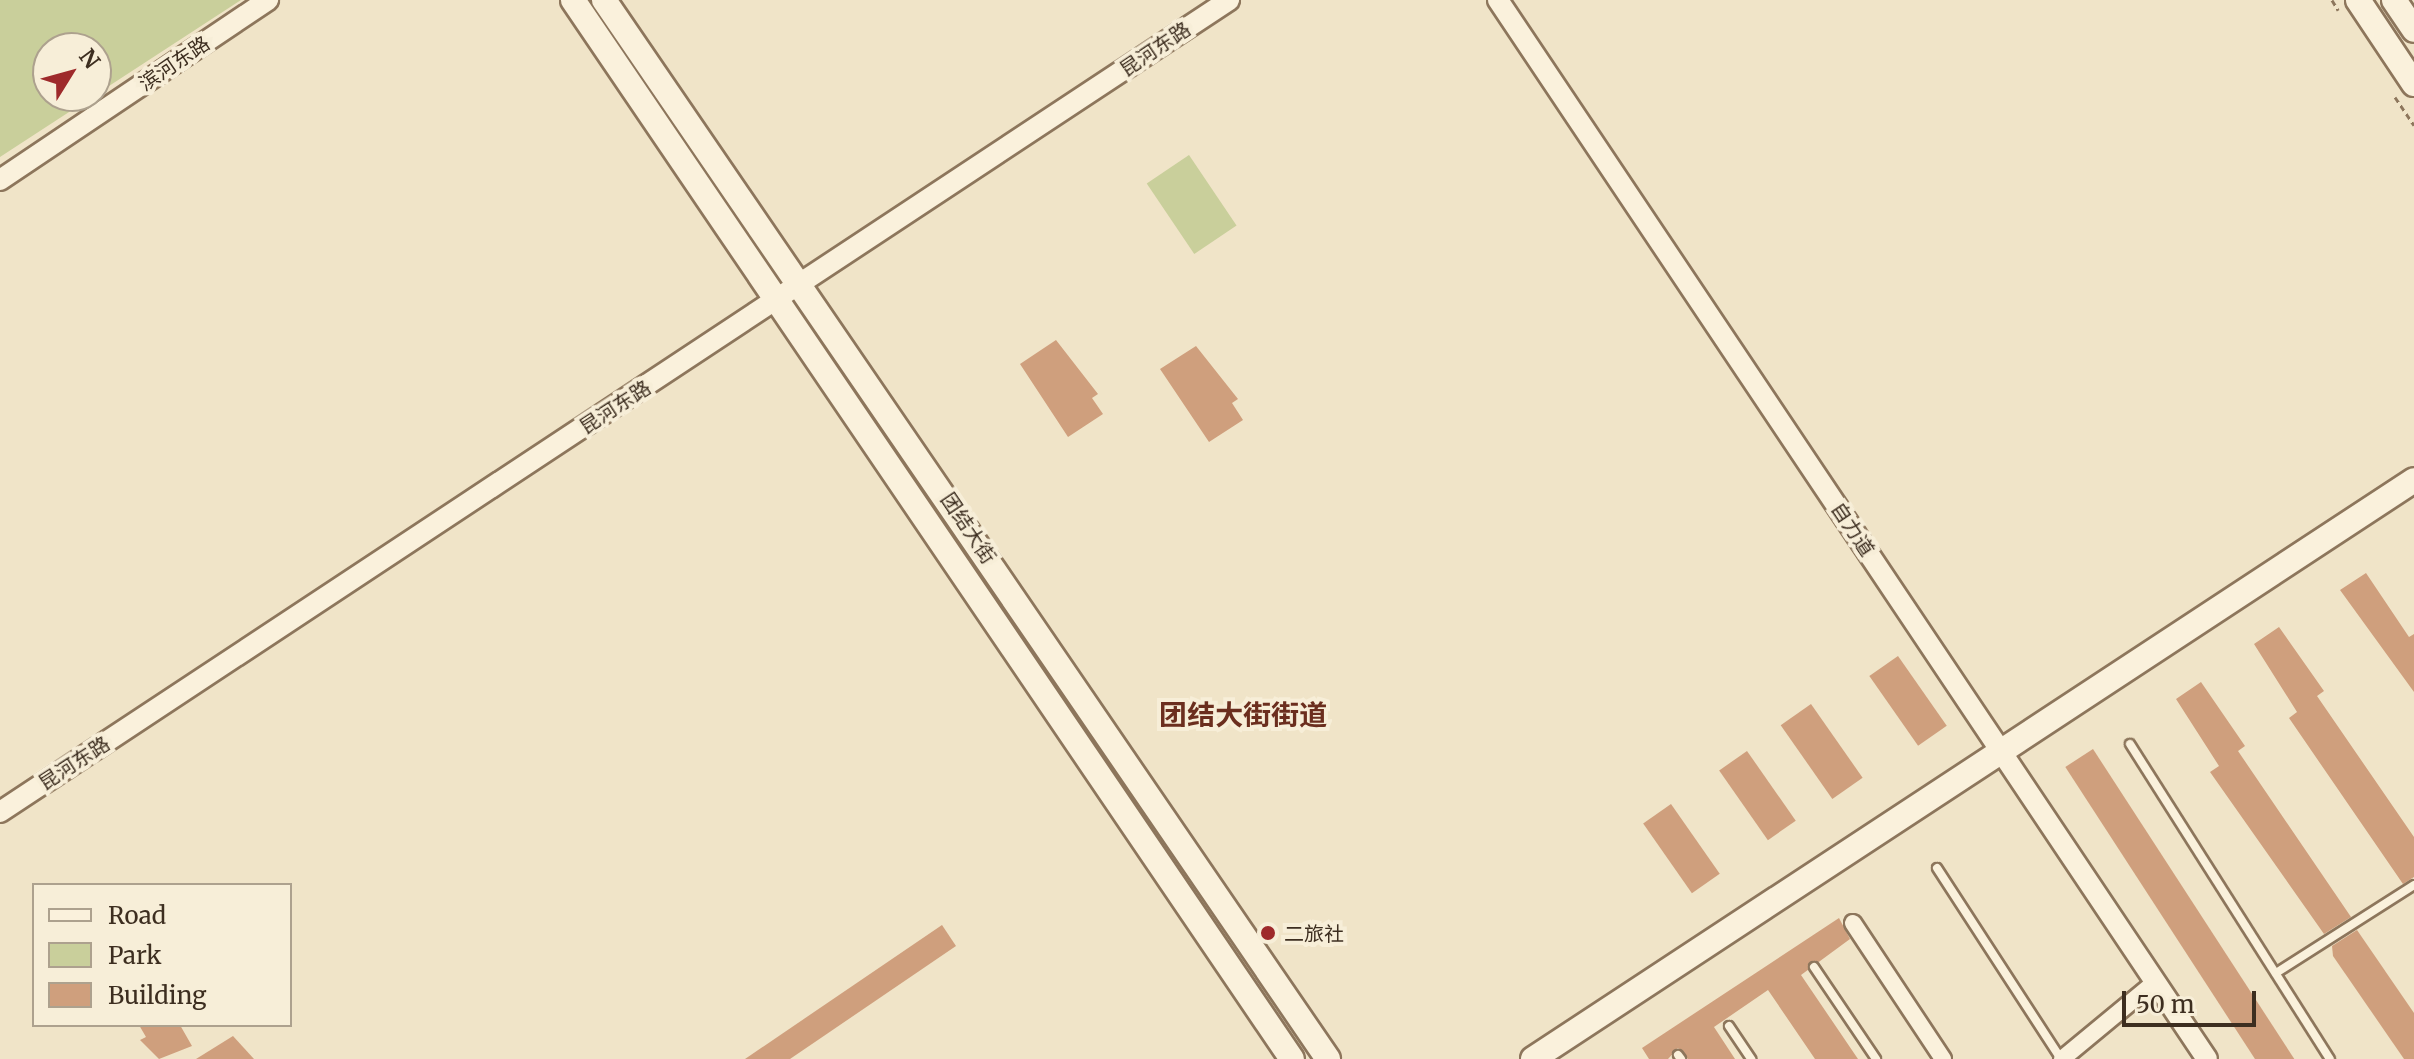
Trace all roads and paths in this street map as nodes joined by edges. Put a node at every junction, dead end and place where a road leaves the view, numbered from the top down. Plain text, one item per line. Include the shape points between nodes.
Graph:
1 (268, 0) edge
2 (573, 0) edge
3 (604, 0) edge
4 (1229, 0) edge
5 (1498, 0) edge
6 (2358, 0) edge
7 (2394, 0) edge
8 (2414, 30) edge
9 (2414, 84) edge
10 (0, 180) edge
11 (804, 283) junction
12 (780, 299) junction
13 (2414, 480) edge
14 (2130, 744) dead end
15 (2003, 754) junction
16 (0, 812) edge
17 (1937, 868) dead end
18 (2414, 885) edge
19 (1853, 923) dead end
20 (1814, 967) dead end
21 (2276, 973) junction
22 (2155, 982) junction
23 (1729, 1026) dead end
24 (1292, 1059) edge
25 (1328, 1059) edge
26 (1533, 1059) edge
27 (1751, 1059) edge
28 (1876, 1059) edge
29 (1943, 1059) edge
30 (2061, 1059) edge
31 (2207, 1059) edge
32 (2330, 1059) edge

1 - 10 street, 滨河东路
2 - 12 main road, 团结大街
3 - 11 main road, 团结大街
4 - 11 street, 昆河东路
5 - 15 street, 自力道
6 - 9 main road
7 - 8 main road
11 - 12 street, 昆河东路
11 - 25 main road, 团结大街
12 - 16 street, 昆河东路
12 - 24 main road, 团结大街
13 - 15 main road
14 - 21 lane
15 - 22 street, 自力道
15 - 26 main road
17 - 30 lane
18 - 21 lane
19 - 29 street
20 - 28 lane
21 - 32 lane
22 - 30 street
22 - 31 street, 自力道
23 - 27 lane

